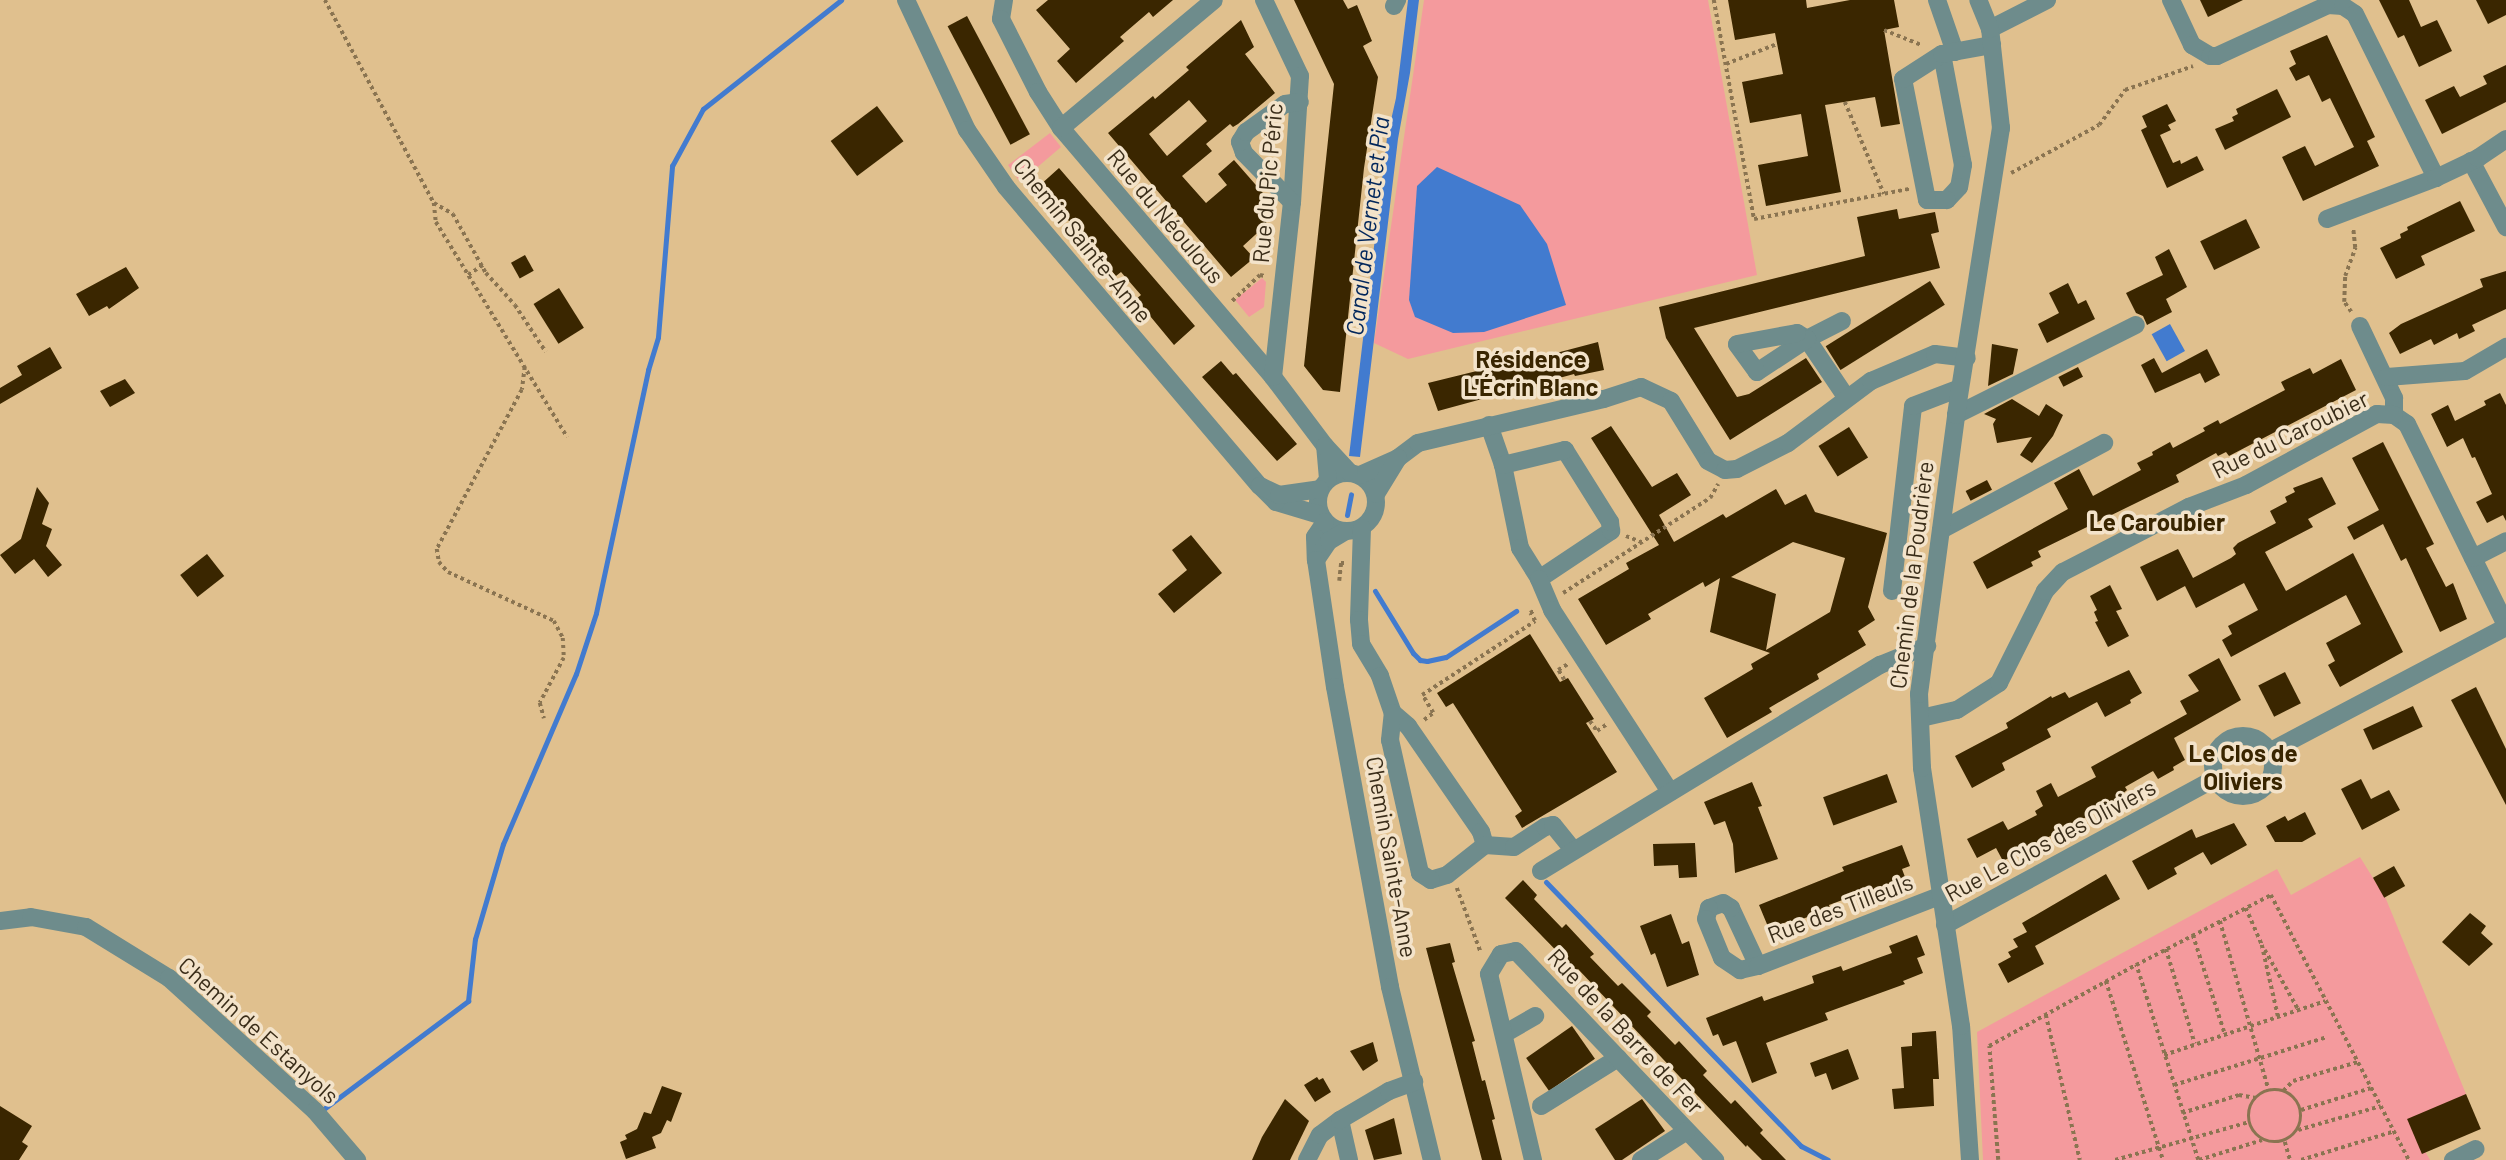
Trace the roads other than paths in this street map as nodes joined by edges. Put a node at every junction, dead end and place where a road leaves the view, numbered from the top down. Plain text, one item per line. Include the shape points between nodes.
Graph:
1 (906, 0) edge
2 (1004, 0) edge
3 (1214, 0) edge
4 (1264, 0) edge
5 (1937, 0) edge
6 (1978, 0) edge
7 (2047, 0) edge
8 (2171, 0) edge
9 (1991, 37) junction
10 (1949, 53) junction
11 (1300, 102) junction
12 (1061, 128) junction
13 (2506, 139) edge
14 (2471, 161) junction
15 (2435, 178) junction
16 (1292, 202) junction
17 (2328, 219) dead end
18 (2506, 227) edge
19 (1842, 321) dead end
20 (2136, 325) dead end
21 (2360, 326) road end
22 (1244, 344) junction
23 (1277, 345) junction
24 (2506, 347) edge
25 (1967, 358) junction
26 (1273, 377) junction
27 (2387, 377) junction
28 (1960, 388) junction
29 (1846, 397) junction
30 (1956, 415) junction
31 (2394, 415) junction
32 (1489, 425) junction
33 (2104, 443) dead end
34 (1325, 446) junction
35 (1398, 458) junction
36 (1503, 465) junction
37 (1355, 474) junction
38 (1324, 484) junction
39 (1260, 486) junction
40 (1376, 494) junction
41 (1323, 518) junction
42 (1362, 528) junction
43 (1941, 530) junction
44 (1344, 532) junction
45 (2506, 541) edge
46 (2473, 558) junction
47 (1317, 560) junction
48 (1539, 579) junction
49 (1892, 591) dead end
50 (2506, 626) edge
51 (1927, 646) junction
52 (1394, 713) junction
53 (1921, 718) junction
54 (2269, 752) junction
55 (2216, 778) junction
56 (1670, 792) junction
57 (1485, 845) junction
58 (1573, 850) junction
59 (1541, 871) dead end
60 (1940, 896) junction
61 (0, 920) edge
62 (1945, 925) junction
63 (1758, 966) dead end
64 (1535, 1016) dead end
65 (1504, 1034) junction
66 (1618, 1058) junction
67 (1414, 1083) junction
68 (1541, 1106) dead end
69 (1340, 1119) junction
70 (1687, 1131) junction
71 (2476, 1149) dead end
72 (357, 1160) edge
73 (1307, 1160) edge
74 (1349, 1160) edge
75 (1432, 1160) edge
76 (1533, 1160) edge
77 (1641, 1160) edge
78 (1714, 1160) edge
79 (1970, 1160) edge
80 (2453, 1160) edge

1 - 39 street, Chemin Sainte-Anne via 967,130 1006,187
2 - 12 street, Rue du Néoulous via 1001,19
3 - 12 street
4 - 11 street, Rue du Pic Péric via 1300,76
5 - 10 street
6 - 9 street, Chemin de la Poudrière
7 - 9 street
8 - 15 street via 2192,45 2202,54 2217,56 2328,5 2343,6 2355,14
9 - 10 street
9 - 25 street, Chemin de la Poudrière via 2001,128
10 - 10 street via 1903,79 1927,201 1947,200 1959,187 1963,165
11 - 16 street, Rue du Pic Péric
11 - 16 street via 1285,104 1245,132 1240,142 1244,153
12 - 22 street, Rue du Néoulous
13 - 14 street
14 - 15 street
14 - 18 street
15 - 17 street
16 - 23 street, Rue du Pic Péric
19 - 29 street via 1807,339
20 - 30 street
21 - 27 street
22 - 23 street
22 - 26 street, Rue du Néoulous
23 - 26 street, Rue du Pic Péric
24 - 27 street via 2465,371
25 - 28 street, Chemin de la Poudrière
25 - 29 street via 1935,355 1871,381
26 - 34 street, Rue du Néoulous
27 - 31 street via 2395,398
28 - 30 street, Chemin de la Poudrière
28 - 49 street via 1913,406
29 - 32 street via 1788,443 1737,469 1725,470 1702,455 1671,401 1641,387
30 - 43 street, Chemin de la Poudrière
31 - 46 street via 2407,424
31 - 53 street, Rue du Caroubier via 2376,414 2246,485 2189,507 2063,572 2045,591 1999,683 1957,710
32 - 35 street via 1418,443
32 - 36 street
33 - 43 street
34 - 37 street, Rue du Néoulous
34 - 38 street
35 - 37 street
35 - 40 street
36 - 48 street via 1520,548
36 - 48 street via 1565,450 1610,522 1611,531
37 - 38 street
37 - 40 street
38 - 39 street via 1279,495
38 - 41 street via 1317,502
39 - 41 street, Chemin Sainte-Anne via 1276,502
40 - 42 street via 1375,513
41 - 44 street
41 - 47 street, Chemin Sainte-Anne via 1315,537
42 - 44 street
42 - 52 street via 1361,644
43 - 51 street, Chemin de la Poudrière
44 - 47 street via 1329,541
45 - 46 street
46 - 50 street
47 - 67 street, Chemin Sainte-Anne via 1335,687 1390,987
48 - 56 street via 1550,606
50 - 54 street
51 - 53 street, Chemin de la Poudrière via 1919,694
51 - 56 street via 1880,665
52 - 57 street via 1411,730
52 - 57 street via 1390,740 1420,873 1431,880 1447,875
53 - 60 street, Chemin de la Poudrière via 1922,768
54 - 55 street via 2255,738 2234,737 2214,758
54 - 55 street via 2273,770 2256,793 2237,796
55 - 62 street, Rue Le Clos des Oliviers
56 - 58 street
57 - 58 street via 1514,847 1553,825
58 - 59 street
60 - 62 street, Chemin de la Poudrière
60 - 63 street, Rue des Tilleuls
61 - 72 street, Chemin de Estanyols via 30,917 86,927 169,978 315,1111
62 - 79 street, Chemin de la Poudrière via 1962,1026
64 - 65 street
65 - 66 street, Rue de la Barre de Fer via 1489,974 1501,954 1516,951
65 - 76 street
66 - 68 street
66 - 70 street, Rue de la Barre de Fer
67 - 69 street via 1389,1091
67 - 75 street, Chemin Sainte-Anne
69 - 73 street via 1320,1135
69 - 74 street
70 - 77 street
70 - 78 street, Rue de la Barre de Fer
71 - 80 street

